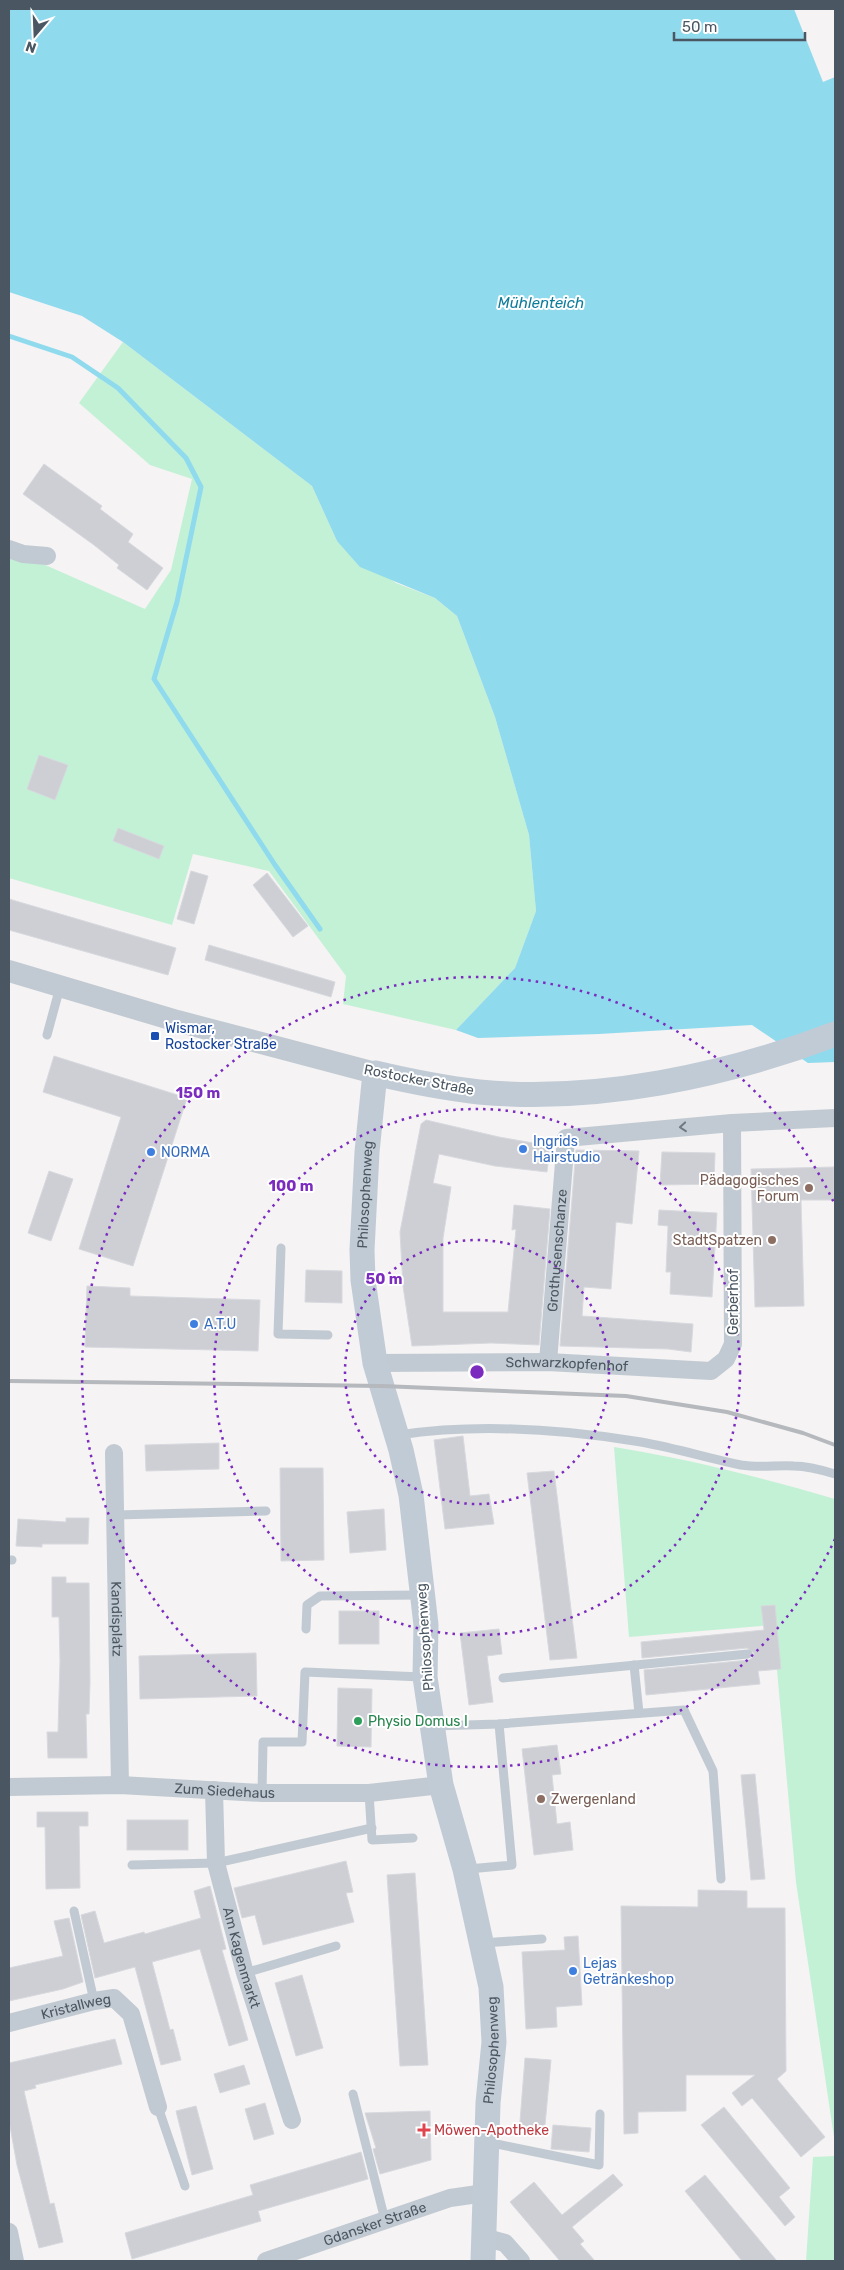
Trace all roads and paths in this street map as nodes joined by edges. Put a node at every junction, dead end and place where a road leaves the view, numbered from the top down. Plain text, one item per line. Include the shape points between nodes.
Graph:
1 (9, 549) edge
2 (47, 556) dead end
3 (9, 971) edge
4 (60, 986) junction
5 (835, 1034) edge
6 (47, 1035) dead end
7 (375, 1073) junction
8 (835, 1118) edge
9 (732, 1123) junction
10 (281, 1248) dead end
11 (328, 1335) dead end
12 (726, 1359) joint
13 (548, 1362) junction
14 (375, 1363) junction
15 (396, 1436) junction
16 (114, 1453) dead end
17 (835, 1474) edge
18 (266, 1511) dead end
19 (116, 1515) junction
20 (423, 1595) junction
21 (306, 1629) dead end
22 (748, 1654) dead end
23 (634, 1665) junction
24 (425, 1677) junction
25 (503, 1678) dead end
26 (639, 1713) junction
27 (499, 1724) junction
28 (433, 1726) junction
29 (120, 1785) junction
30 (441, 1785) junction
31 (9, 1787) edge
32 (214, 1790) junction
33 (262, 1793) junction
34 (369, 1793) junction
35 (372, 1828) junction
36 (413, 1838) dead end
37 (216, 1863) junction
38 (132, 1865) dead end
39 (465, 1869) junction
40 (721, 1879) dead end
41 (74, 1911) dead end
42 (542, 1939) dead end
43 (481, 1943) junction
44 (336, 1946) dead end
45 (245, 1973) junction
46 (94, 2001) junction
47 (9, 2023) edge
48 (353, 2094) dead end
49 (158, 2106) joint
50 (600, 2114) dead end
51 (292, 2120) dead end
52 (487, 2142) junction
53 (185, 2186) dead end
54 (485, 2193) junction
55 (385, 2220) junction
56 (9, 2232) edge
57 (483, 2249) edge
58 (15, 2261) edge
59 (266, 2261) edge
60 (521, 2261) edge

1 - 2 street
3 - 4 street, Rostocker Straße
4 - 6 lane
4 - 7 street, Rostocker Straße via 177,1021
5 - 7 main road, Rostocker Straße via 756,1061 701,1075 588,1091 528,1094 453,1088
7 - 14 main road, Philosophenweg via 362,1250
8 - 9 street
9 - 12 street, Gerberhof via 734,1313 733,1344
9 -> 13 street, Grothusenschanze via 566,1138
10 - 11 lane via 278,1334
12 - 13 street, Schwarzkopfenhof via 711,1371
13 - 14 street, Schwarzkopfenhof
14 - 15 main road, Philosophenweg
15 - 17 lane via 486,1428 524,1430 640,1442 743,1465 794,1466
15 - 20 main road, Philosophenweg via 412,1495
16 - 19 street, Kandisplatz
18 - 19 lane
19 - 29 street, Kandisplatz
20 - 21 lane via 320,1596 307,1605
20 - 24 main road, Philosophenweg
22 - 23 lane
23 - 25 lane
23 - 26 lane
24 - 28 main road, Philosophenweg
24 - 33 lane via 305,1672 302,1742 262,1742
26 - 27 lane
26 - 40 lane via 684,1710 713,1771
27 - 28 lane
27 - 39 lane via 512,1865
28 - 30 main road, Philosophenweg
29 - 31 street, Zum Siedehaus
29 - 32 street, Zum Siedehaus
30 - 34 street, Zum Siedehaus
30 - 39 main road, Philosophenweg
32 - 33 street, Zum Siedehaus
32 - 37 street, Am Kagenmarkt
33 - 34 street, Zum Siedehaus
34 - 35 lane
35 - 36 lane via 372,1840
35 - 37 lane
37 - 38 lane
37 - 45 street, Am Kagenmarkt
39 - 43 main road, Philosophenweg
41 - 46 lane
42 - 43 lane
43 - 52 main road, Philosophenweg via 491,1987 494,2042
44 - 45 lane
45 - 51 street, Am Kagenmarkt
46 - 47 street, Kristallweg
46 - 49 street, Kristallweg via 114,1998 131,2014
48 - 55 lane
49 - 53 lane
50 - 52 lane via 598,2165
52 - 54 main road, Philosophenweg
54 - 55 street, Gdansker Straße via 450,2198
54 - 57 main road, Philosophenweg
55 - 59 street, Gdansker Straße
56 - 58 street
57 - 60 street via 498,2239

